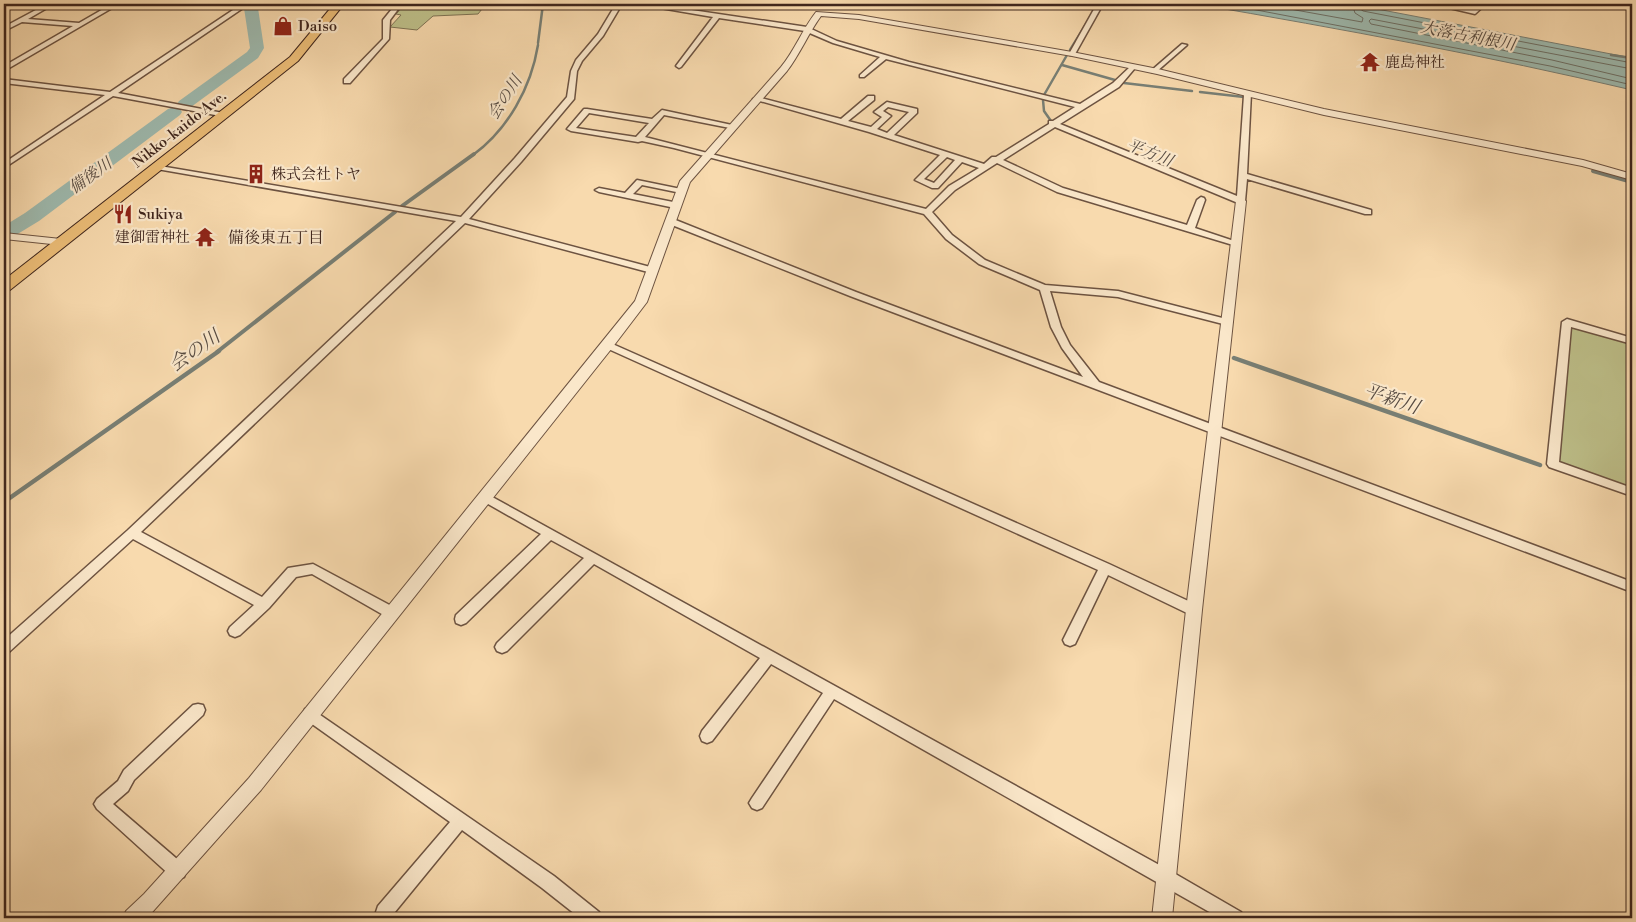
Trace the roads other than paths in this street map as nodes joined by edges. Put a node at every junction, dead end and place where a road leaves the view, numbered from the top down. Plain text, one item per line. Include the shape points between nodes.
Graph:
1 (51, 4) edge
2 (116, 4) edge
3 (246, 4) edge
4 (312, 4) edge
5 (339, 4) edge
6 (346, 4) edge
7 (399, 4) edge
8 (619, 4) edge
9 (640, 4) edge
10 (1100, 4) edge
11 (1435, 4) edge
12 (1483, 4) edge
13 (717, 16) junction
14 (22, 20) junction
15 (79, 25) junction
16 (4, 29) edge
17 (807, 29) junction
18 (1184, 45) dead end
19 (1072, 54) junction
20 (885, 56) junction
21 (679, 66) dead end
22 (1133, 67) junction
23 (4, 69) edge
24 (1154, 71) junction
25 (862, 76) dead end
26 (4, 81) edge
27 (347, 81) dead end
28 (112, 94) junction
29 (1248, 95) junction
30 (871, 98) dead end
31 (757, 99) junction
32 (1079, 106) junction
33 (223, 116) junction
34 (653, 121) junction
35 (842, 122) junction
36 (1052, 124) junction
37 (732, 127) junction
38 (872, 130) junction
39 (888, 136) junction
40 (640, 138) junction
41 (708, 153) junction
42 (946, 154) junction
43 (961, 159) junction
44 (995, 159) junction
45 (4, 166) edge
46 (158, 167) junction
47 (984, 167) junction
48 (1243, 175) junction
49 (1632, 177) edge
50 (599, 190) dead end
51 (681, 191) junction
52 (627, 196) junction
53 (1201, 200) dead end
54 (1241, 201) junction
55 (675, 205) junction
56 (927, 212) junction
57 (1368, 212) dead end
58 (463, 220) junction
59 (670, 221) junction
60 (1190, 229) junction
61 (5, 237) edge
62 (61, 242) junction
63 (1236, 243) junction
64 (651, 270) junction
65 (4, 287) edge
66 (1044, 288) junction
67 (1227, 322) junction
68 (1632, 342) edge
69 (608, 345) junction
70 (1096, 386) junction
71 (1215, 429) junction
72 (1632, 492) edge
73 (485, 497) junction
74 (132, 533) junction
75 (549, 534) junction
76 (593, 557) junction
77 (1105, 568) junction
78 (1632, 587) edge
79 (264, 604) junction
80 (1194, 610) junction
81 (392, 613) junction
82 (462, 619) dead end
83 (235, 630) dead end
84 (1070, 640) dead end
85 (502, 647) dead end
86 (4, 648) edge
87 (770, 657) junction
88 (831, 692) junction
89 (198, 710) dead end
90 (310, 714) junction
91 (707, 736) dead end
92 (757, 803) dead end
93 (461, 820) junction
94 (178, 870) junction
95 (1166, 878) junction
96 (384, 912) dead end
97 (134, 918) edge
98 (593, 918) edge
99 (1162, 918) edge
100 (1235, 918) edge

1 - 14 street
2 - 15 street
3 - 28 street
4 - 5 street
5 - 6 street
5 - 33 highway, Nikko-kaido Ave. via 294,59
7 - 27 street via 387,19 386,39
8 - 58 street via 601,35 579,60 574,71 571,97
9 - 13 street
10 - 19 street
11 - 12 street via 1475,12
13 - 17 street
13 - 21 street
14 - 15 street
14 - 16 street
15 - 23 street
17 - 19 street via 819,14 842,14
17 - 20 street via 835,42
17 - 31 street via 795,55
18 - 24 street
19 - 22 street
20 - 25 street
20 - 32 street
22 - 24 street
22 - 32 street via 1116,85
24 - 29 street
26 - 28 street
28 - 33 street
28 - 45 street
29 - 48 street
29 - 49 street via 1583,163
30 - 35 street
31 - 35 street
31 - 37 street
32 - 36 street
33 - 46 highway, Nikko-kaido Ave.
34 - 37 street via 662,112
34 - 40 street
34 - 40 street via 587,111 571,129
35 - 38 street
36 - 44 street
36 - 54 street
37 - 41 street
38 - 39 street
38 - 39 street via 887,116 878,112 888,104 914,111
39 - 42 street
40 - 41 street
41 - 51 street via 685,181
41 - 56 street
42 - 43 street
42 - 43 street via 919,180 935,186
43 - 47 street
44 - 47 street
44 - 60 street via 1060,190
46 - 58 street
46 - 62 highway, Nikko-kaido Ave.
47 - 56 street via 952,188
48 - 54 street
48 - 57 street
50 - 52 street
51 - 52 street via 640,182
51 - 55 street
52 - 55 street
53 - 60 street
54 - 63 street
55 - 59 street
56 - 66 street via 949,237 982,262
58 - 64 street
58 - 74 street
59 - 64 street
59 - 70 street
60 - 63 street
61 - 62 street
62 - 65 highway, Nikko-kaido Ave.
63 - 67 street
64 - 69 street via 641,302
66 - 67 street via 1118,294
66 - 70 street via 1056,327 1066,346
67 - 71 street
68 - 72 street via 1567,322 1553,464
69 - 73 street
69 - 77 street
70 - 71 street
71 - 78 street
71 - 80 street
73 - 75 street
73 - 81 street
74 - 79 street
74 - 86 street
75 - 76 street
75 - 82 street
76 - 85 street
76 - 87 street
77 - 80 street
77 - 84 street
79 - 81 street via 292,572 313,569
79 - 83 street
80 - 95 street
81 - 90 street
87 - 88 street
87 - 91 street
88 - 92 street
88 - 95 street
89 - 94 street via 129,775 124,786 102,804
90 - 93 street
90 - 94 street via 255,784
93 - 96 street
93 - 98 street
94 - 97 street
95 - 99 street
95 - 100 street

